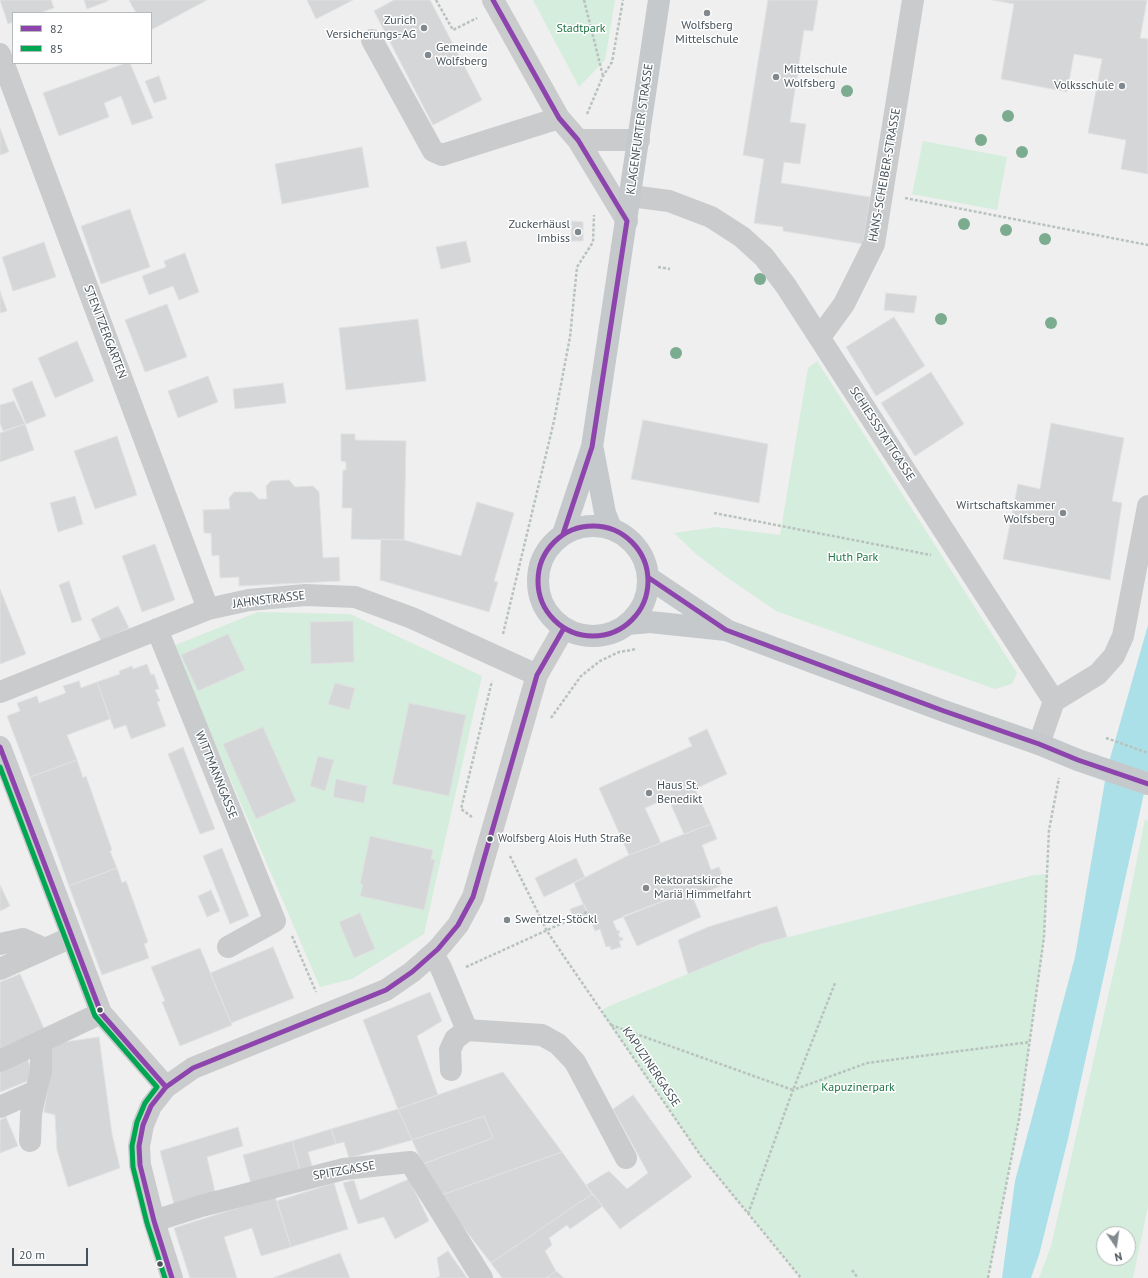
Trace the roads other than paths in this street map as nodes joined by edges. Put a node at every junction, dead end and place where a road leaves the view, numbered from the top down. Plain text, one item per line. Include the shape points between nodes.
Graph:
1 (659, 0) edge
2 (913, 0) edge
3 (495, 4) edge
4 (372, 40) dead end
5 (0, 54) edge
6 (559, 118) junction
7 (578, 140) junction
8 (639, 140) junction
9 (631, 196) junction
10 (627, 221) junction
11 (820, 337) junction
12 (592, 447) junction
13 (1148, 506) edge
14 (611, 528) junction
15 (563, 534) junction
16 (649, 578) junction
17 (208, 609) junction
18 (628, 624) junction
19 (564, 628) junction
20 (157, 629) junction
21 (726, 630) junction
22 (537, 675) junction
23 (0, 692) edge
24 (1054, 701) junction
25 (1039, 744) junction
26 (0, 747) edge
27 (1148, 784) edge
28 (72, 937) junction
29 (0, 944) edge
30 (228, 947) dead end
31 (45, 949) junction
32 (433, 954) junction
33 (0, 970) edge
34 (101, 1013) junction
35 (467, 1030) junction
36 (41, 1042) junction
37 (0, 1062) edge
38 (452, 1070) dead end
39 (166, 1087) junction
40 (36, 1091) junction
41 (0, 1107) edge
42 (30, 1141) dead end
43 (626, 1158) dead end
44 (154, 1221) junction
45 (480, 1276) edge
46 (172, 1278) edge

1 - 8 main road, KLAGENFURTER STRASSE
2 - 11 street, HANS-SCHEIBER-STRASSE via 874,244 844,304
3 - 6 street
4 - 6 street via 433,151 442,155
5 - 17 street, STENITZERGARTEN
6 - 7 street
7 - 8 street
7 - 10 street
8 - 9 main road, KLAGENFURTER STRASSE
9 - 10 main road, KLAGENFURTER STRASSE
9 - 11 street, SCHIESSSTATTGASSE via 669,200 711,217 742,237 764,257
10 - 12 main road, KLAGENFURTER STRASSE
11 - 24 street, SCHIESSSTATTGASSE
12 - 14 main road, KLAGENFURTER STRASSE via 605,513
12 - 15 main road, KLAGENFURTER STRASSE
13 - 24 street via 1123,636 1114,656 1098,674
14 - 15 main road via 595,525 578,527
14 - 16 main road via 626,535 638,547 646,562
15 - 19 main road via 549,546 540,563 537,582 540,600 550,616
16 - 18 main road via 644,604
16 - 21 main road
17 - 20 street, JAHNSTRASSE
17 - 22 street, JAHNSTRASSE via 250,600 304,595 355,597 412,618
18 - 19 main road via 613,633 596,636 580,635
18 - 21 main road via 650,622
19 - 22 street
20 - 23 street, JAHNSTRASSE
20 - 30 street, WITTMANNGASSE via 275,921
21 - 25 main road
22 - 32 street via 473,897 458,926
24 - 25 street
25 - 27 main road
26 - 28 street
28 - 31 street
28 - 34 street
29 - 31 street via 23,939
31 - 33 street
32 - 35 street
32 - 39 street via 386,990 193,1068
34 - 36 street
34 - 39 street
35 - 38 street via 455,1038 450,1050
35 - 43 street via 542,1035 558,1044 575,1062
36 - 37 street
36 - 40 street via 41,1072
39 - 44 street via 151,1106 143,1125 139,1146 140,1165
40 - 41 street
40 - 42 street via 31,1114
44 - 45 street, SPITZGASSE via 201,1206 344,1169 410,1162
44 - 46 street

